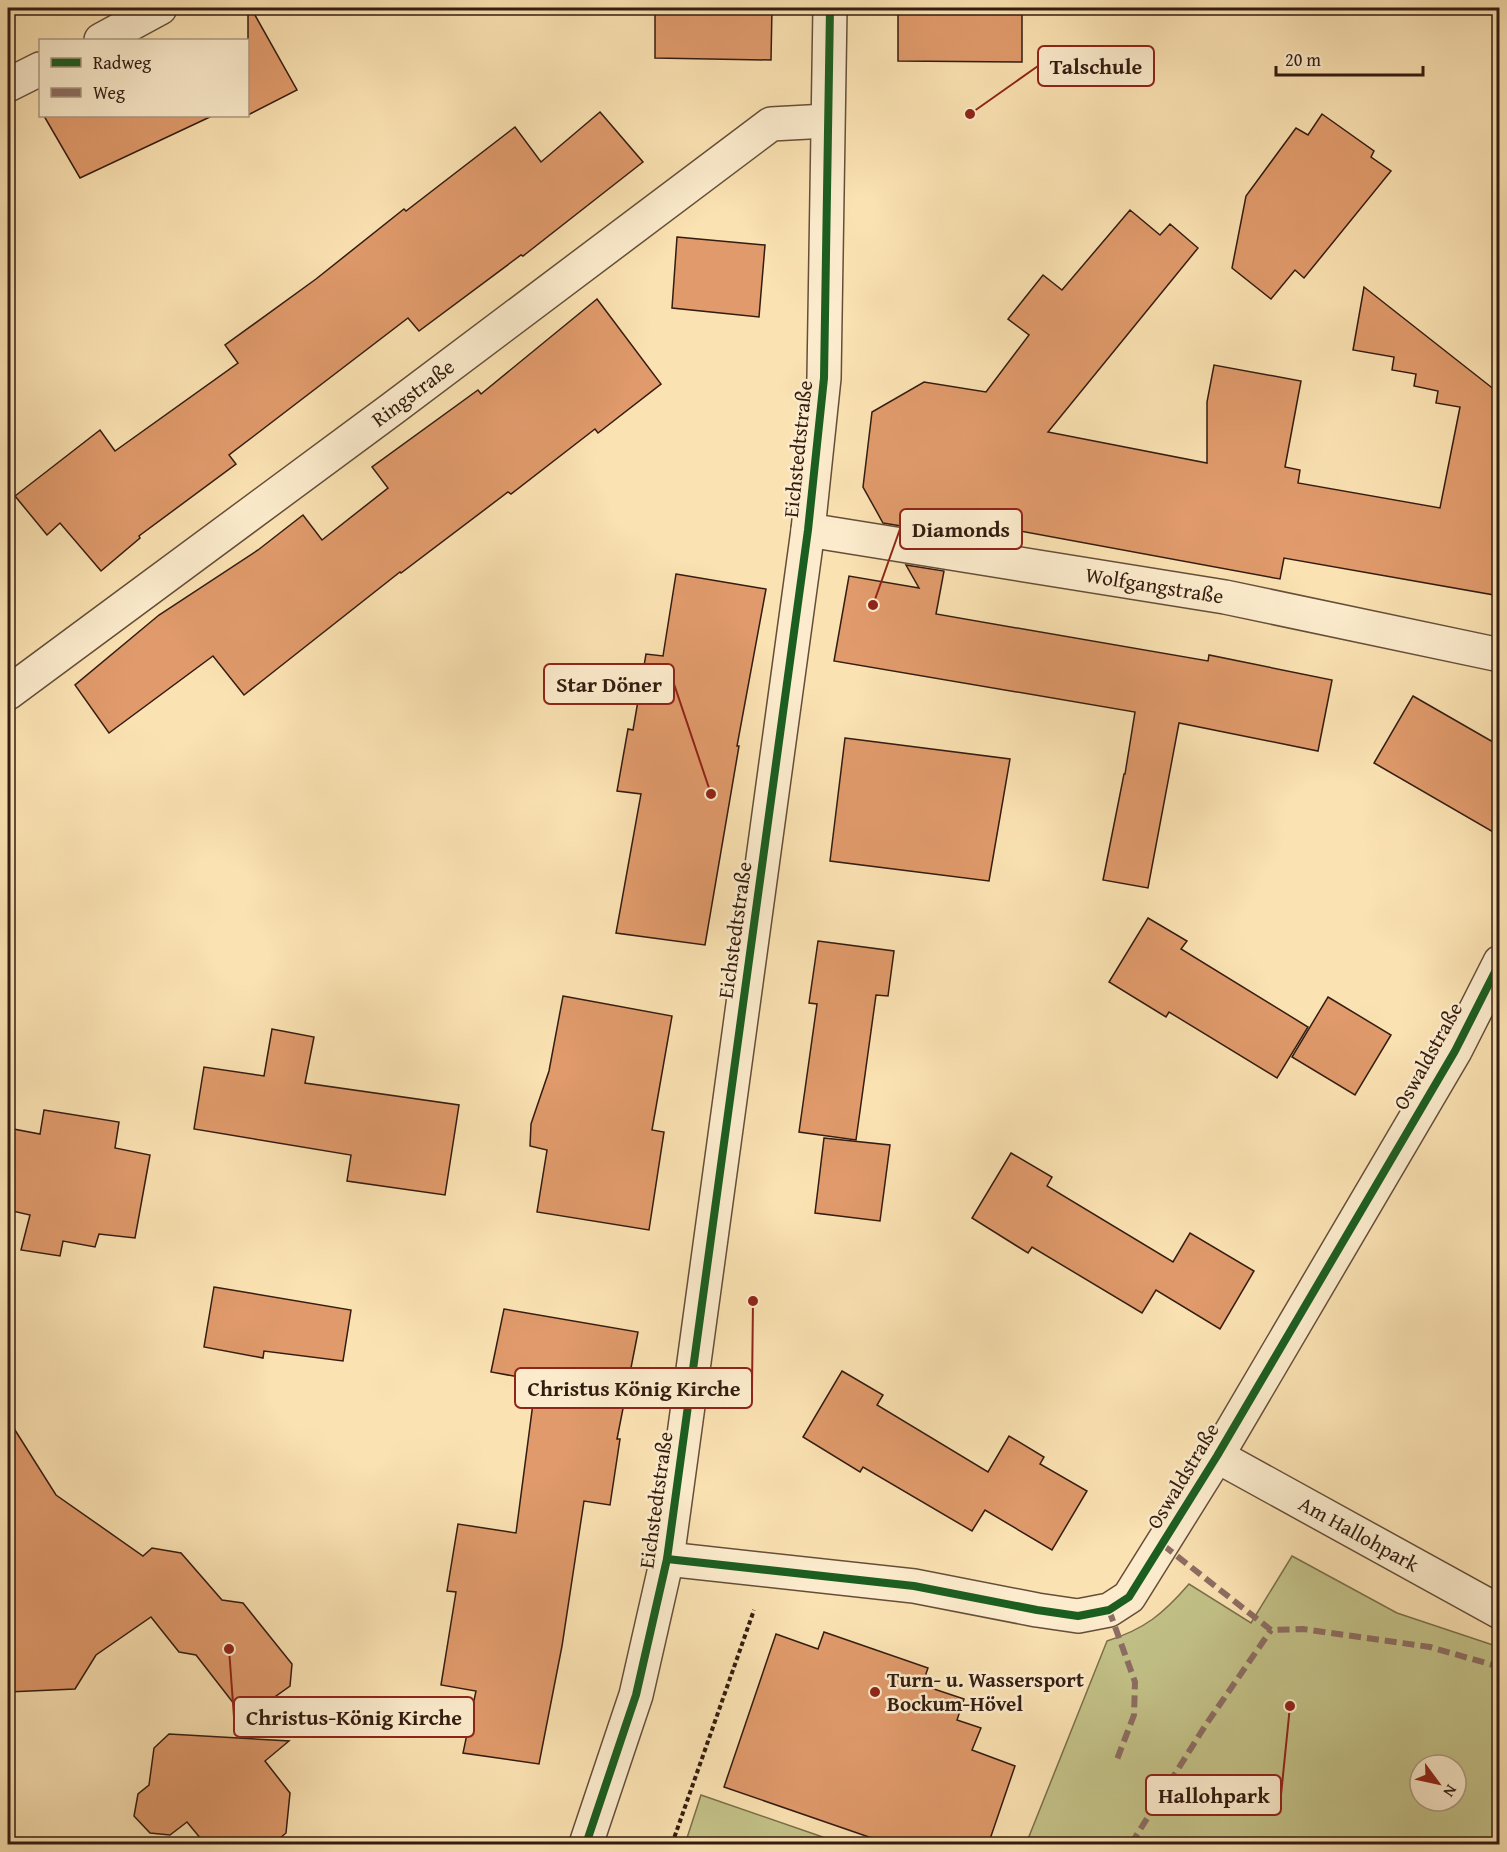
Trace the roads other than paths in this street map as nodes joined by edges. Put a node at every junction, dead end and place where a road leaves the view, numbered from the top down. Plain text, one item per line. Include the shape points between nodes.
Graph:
1 (160, 8) edge
2 (830, 8) edge
3 (103, 39) edge
4 (39, 70) edge
5 (8, 85) edge
6 (827, 121) junction
7 (808, 530) junction
8 (1500, 655) edge
9 (8, 693) edge
10 (1500, 962) edge
11 (1217, 1456) junction
12 (667, 1559) junction
13 (1500, 1612) edge
14 (586, 1845) edge

1 - 3 street
2 - 6 street, Eichstedtstraße
4 - 5 street
6 - 7 street, Eichstedtstraße via 824,378
6 - 9 street, Ringstraße via 771,124
7 - 8 street, Wolfgangstraße via 1225,597
7 - 12 street, Eichstedtstraße
10 - 11 street, Oswaldstraße via 1455,1051
11 - 12 street, Oswaldstraße via 1129,1598 1109,1610 1078,1616 914,1586
11 - 13 street, Am Hallohpark
12 - 14 street, Eichstedtstraße via 636,1695

